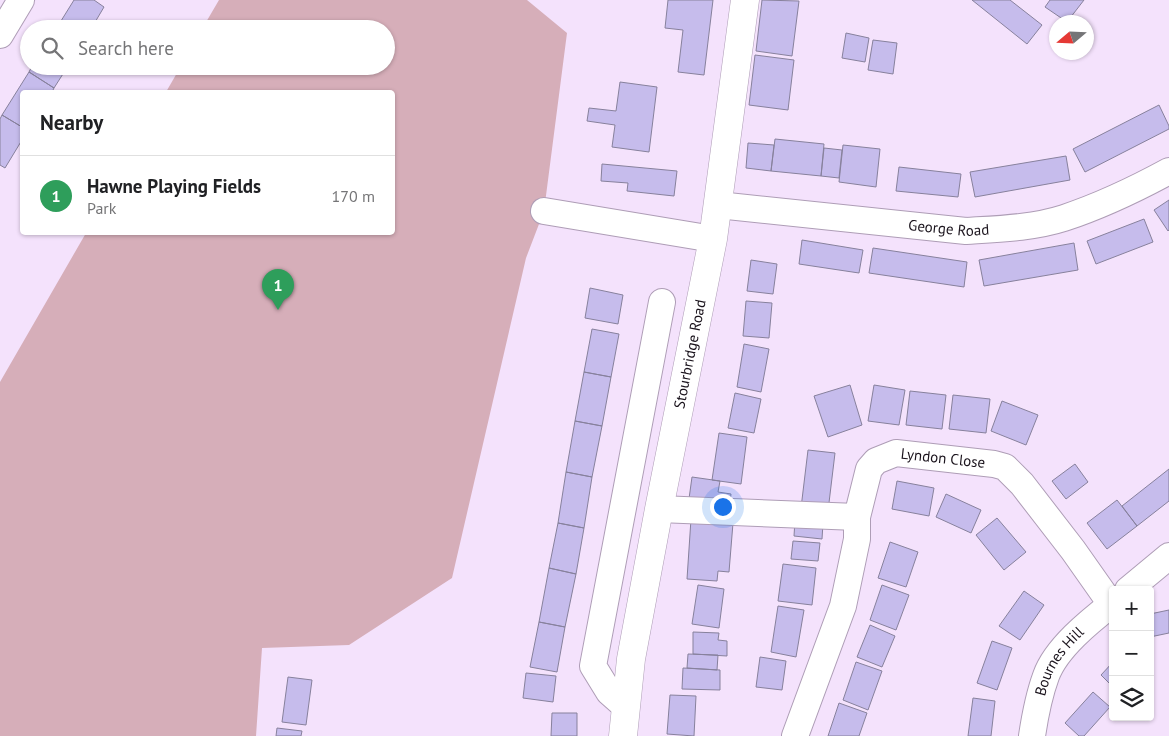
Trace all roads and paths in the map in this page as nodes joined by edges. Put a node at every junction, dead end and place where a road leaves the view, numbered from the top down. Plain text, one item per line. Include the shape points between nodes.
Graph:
1 (21, 0) edge
2 (745, 0) edge
3 (0, 35) edge
4 (1169, 171) edge
5 (718, 205) junction
6 (544, 211) dead end
7 (713, 240) junction
8 (662, 302) dead end
9 (659, 509) junction
10 (857, 517) junction
11 (1169, 556) edge
12 (1133, 586) edge
13 (1109, 589) edge
14 (1109, 606) edge
15 (626, 706) junction
16 (623, 736) edge
17 (795, 736) edge
18 (1032, 736) edge

1 - 3 street
2 - 5 highway, Stourbridge Road
4 - 5 street, George Road via 1108,201 1063,218 1001,229 966,231
5 - 7 highway, Stourbridge Road
6 - 7 street
7 - 9 highway, Stourbridge Road
8 - 15 street via 593,666 609,692
9 - 10 street
9 - 15 highway, Stourbridge Road via 631,659
10 - 13 street, Lyndon Close via 869,469 876,461 896,453 1005,467
10 - 17 street, Lyndon Close via 857,539 843,606
11 - 12 street, Bournes Hill
14 - 18 street, Bournes Hill via 1078,632 1046,674
15 - 16 highway, Stourbridge Road

